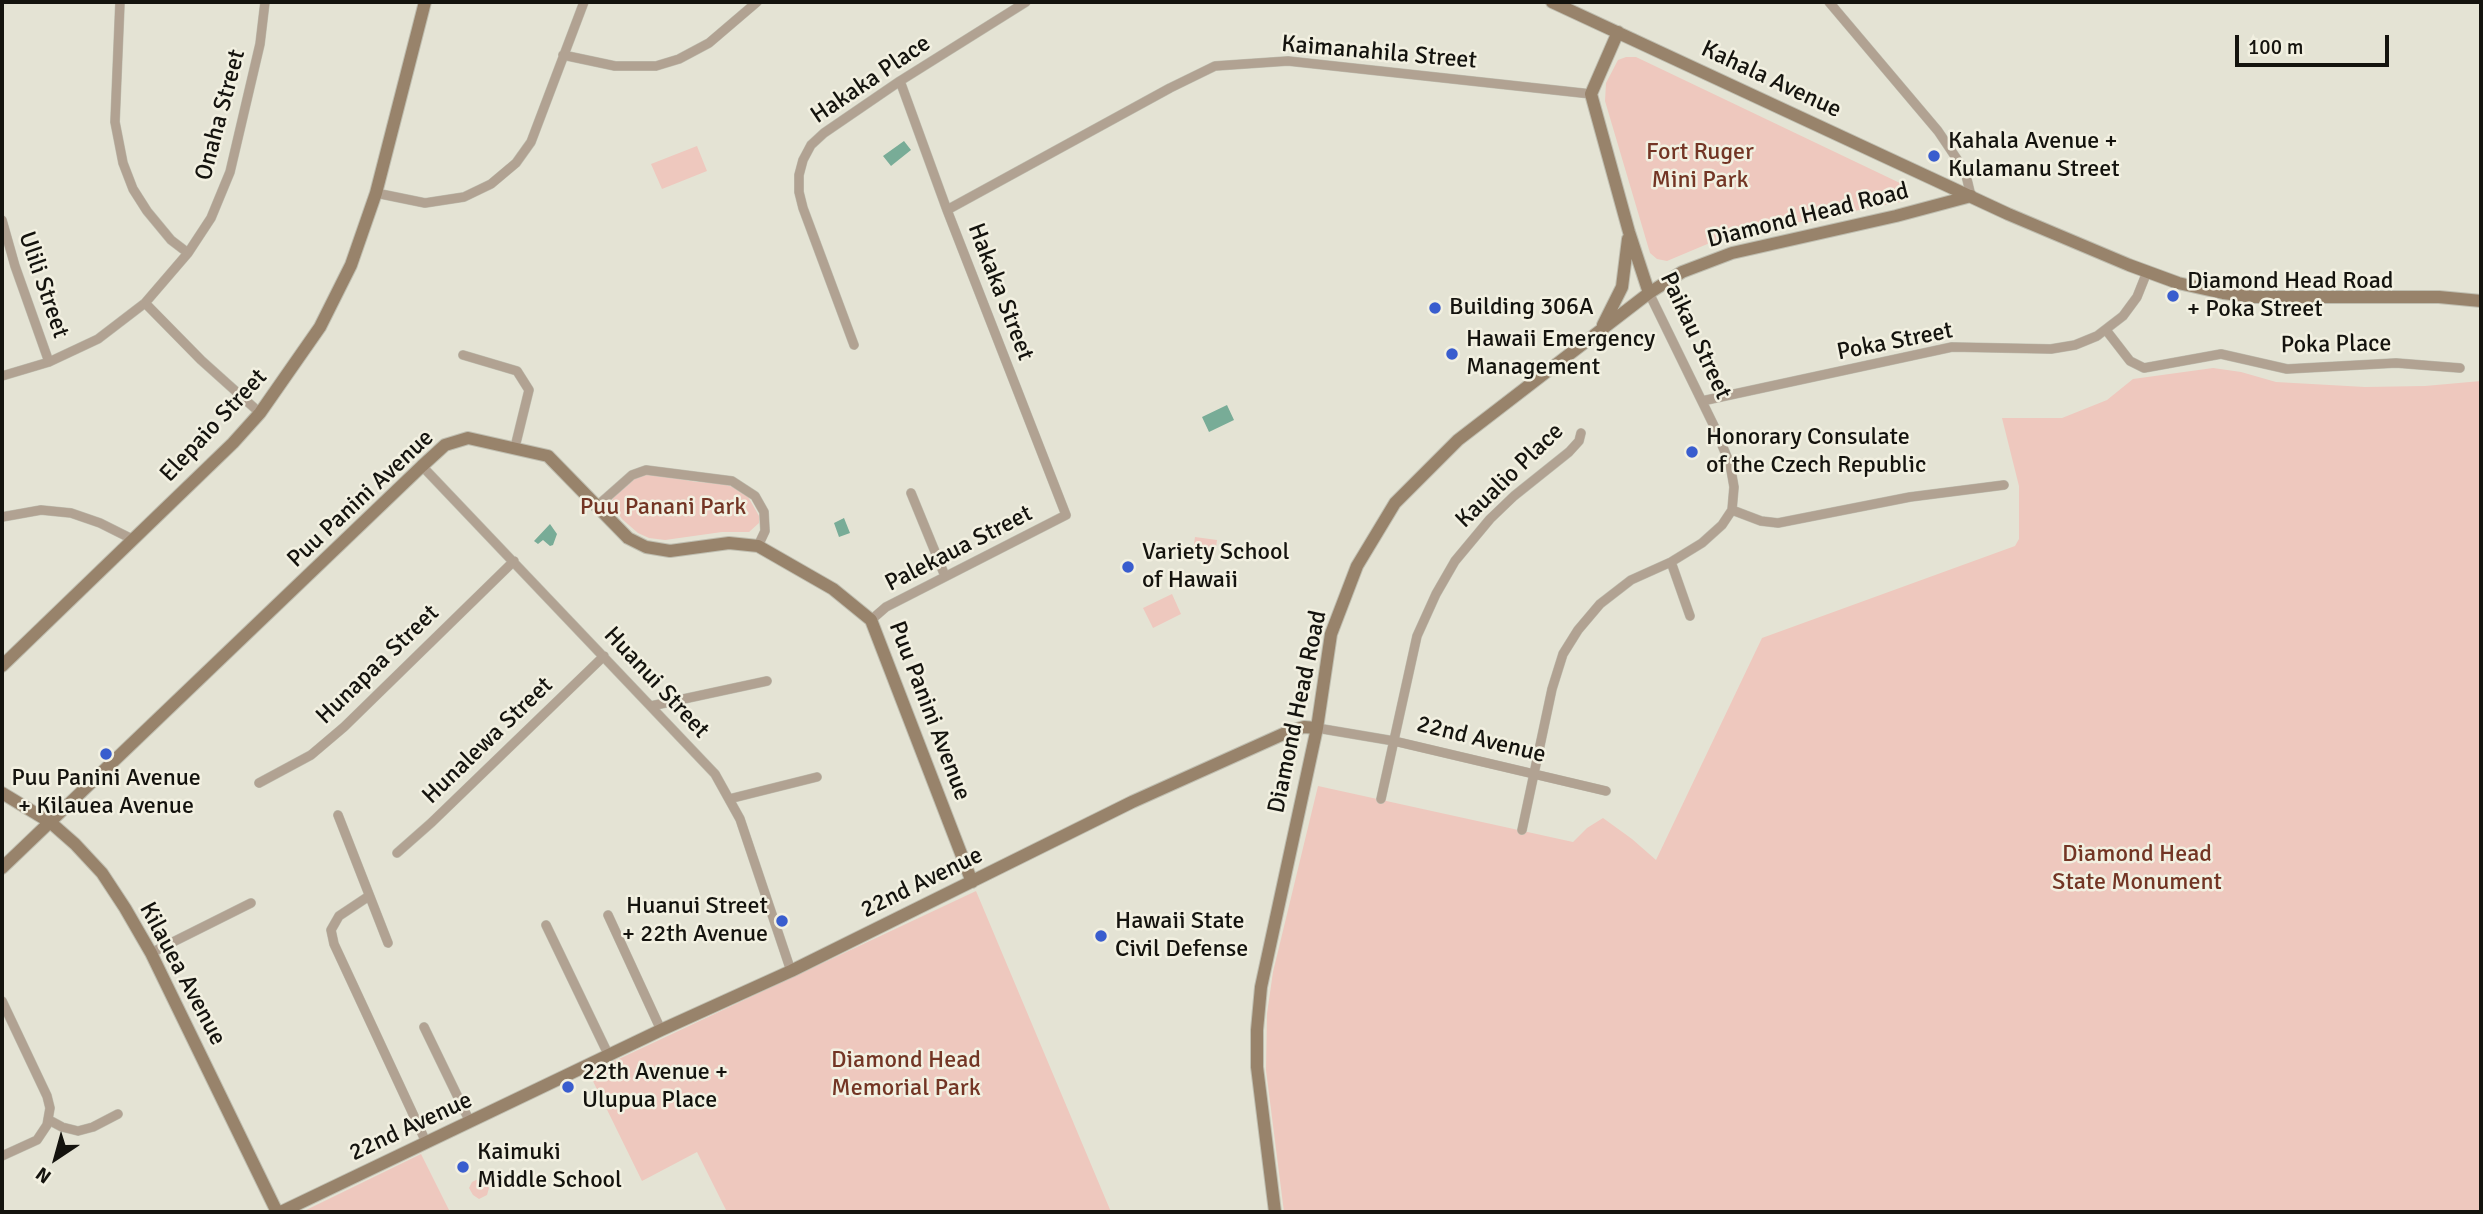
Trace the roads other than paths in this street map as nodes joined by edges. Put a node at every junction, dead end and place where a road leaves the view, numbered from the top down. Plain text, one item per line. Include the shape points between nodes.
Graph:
1 (120, 2) edge
2 (265, 2) edge
3 (425, 2) edge
4 (584, 2) edge
5 (757, 2) edge
6 (1026, 2) edge
7 (1552, 2) edge
8 (1829, 2) edge
9 (1618, 32) junction
10 (563, 55) junction
11 (900, 81) junction
12 (1591, 94) junction
13 (376, 193) junction
14 (1971, 196) junction
15 (947, 210) junction
16 (2, 220) edge
17 (1629, 232) junction
18 (188, 253) junction
19 (2147, 272) junction
20 (1649, 293) junction
21 (2481, 301) edge
22 (145, 303) junction
23 (1601, 330) junction
24 (2106, 330) junction
25 (854, 345) dead end
26 (463, 355) dead end
27 (49, 362) junction
28 (2460, 368) dead end
29 (2, 376) edge
30 (1702, 401) junction
31 (260, 413) junction
32 (1581, 433) dead end
33 (516, 447) junction
34 (422, 466) junction
35 (2004, 485) dead end
36 (911, 493) dead end
37 (597, 506) junction
38 (1732, 510) junction
39 (1066, 515) joint
40 (2, 517) edge
41 (132, 539) junction
42 (758, 546) junction
43 (514, 561) junction
44 (1671, 562) junction
45 (946, 576) junction
46 (1690, 616) dead end
47 (871, 620) junction
48 (604, 656) junction
49 (2, 666) edge
50 (767, 681) dead end
51 (651, 706) junction
52 (1318, 728) junction
53 (1394, 741) junction
54 (1533, 775) junction
55 (817, 777) dead end
56 (259, 783) dead end
57 (1605, 791) dead end
58 (2, 793) edge
59 (729, 799) junction
60 (1381, 799) dead end
61 (338, 815) dead end
62 (50, 822) junction
63 (1522, 830) dead end
64 (397, 853) dead end
65 (2, 868) edge
66 (972, 883) junction
67 (369, 896) junction
68 (251, 903) dead end
69 (608, 915) dead end
70 (546, 926) dead end
71 (388, 943) dead end
72 (151, 953) junction
73 (791, 971) junction
74 (2, 1001) edge
75 (424, 1027) dead end
76 (661, 1030) junction
77 (609, 1056) junction
78 (118, 1114) dead end
79 (49, 1120) junction
80 (470, 1122) junction
81 (426, 1142) junction
82 (2, 1156) edge
83 (279, 1212) edge
84 (1275, 1212) edge

1 - 18 street via 116,122 123,163 147,212
2 - 18 street, Onaha Street via 260,44 230,172 211,218
3 - 13 street, Elepaio Street
4 - 10 street
5 - 10 street via 709,43 656,66 615,66
6 - 11 street, Hakaka Place
7 - 9 street, Kahala Avenue
8 - 14 street via 1938,131 1965,171
9 - 12 street
9 - 14 street, Kahala Avenue
10 - 13 street via 531,142 516,163 491,184 464,197 425,203
11 - 15 street, Hakaka Street
11 - 25 street, Hakaka Place via 811,145 799,175 803,208
12 - 15 street, Kaimanahila Street via 1288,61 1215,66
12 - 17 street, Paikau Street
13 - 31 street, Elepaio Street via 351,265 320,327
14 - 19 street
14 - 20 street, Diamond Head Road via 1732,253 1682,272
15 - 39 street, Hakaka Street
16 - 27 street, Ulili Street
17 - 20 street, Paikau Street
17 - 23 street via 1622,287
18 - 22 street, Onaha Street
19 - 21 street via 2200,289 2254,297
19 - 24 street, Poka Street via 2134,302
20 - 23 street, Diamond Head Road
20 - 30 street, Paikau Street
22 - 27 street, Onaha Street via 98,339
22 - 31 street
23 - 52 street, Diamond Head Road via 1458,440 1395,503 1357,566 1331,634
24 - 28 street, Poka Place via 2130,361 2144,368 2221,354 2287,369 2396,363
24 - 30 street, Poka Street via 2063,348 1952,347
26 - 33 street via 517,372 529,390
27 - 29 street, Onaha Street
30 - 38 street, Paikau Street via 1730,464
31 - 41 street, Elepaio Street
32 - 53 street, Kaualio Place via 1569,452 1499,508 1455,561 1417,636
33 - 34 street, Puu Panini Avenue via 468,438 445,445
33 - 37 street, Puu Panini Avenue via 548,456
34 - 43 street, Huanui Street
34 - 62 street, Puu Panini Avenue
35 - 38 street via 1910,497 1778,523
36 - 45 street
37 - 42 street, Puu Panini Avenue via 628,538 646,547 670,551 730,543
37 - 42 street via 632,475 646,470 732,481 755,496 764,512 765,531
38 - 44 street via 1713,534
39 - 45 street, Palekaua Street
40 - 41 street via 41,510 71,513
41 - 49 street, Elepaio Street
42 - 47 street, Puu Panini Avenue via 833,589
43 - 48 street, Huanui Street
43 - 56 street, Hunapaa Street via 311,755
44 - 46 street
44 - 54 street via 1631,580 1600,604 1578,630 1563,654 1552,689
45 - 47 street, Palekaua Street via 886,607
47 - 66 street, Puu Panini Avenue
48 - 51 street, Huanui Street
48 - 64 street, Hunalewa Street
50 - 51 street
51 - 59 street, Huanui Street via 715,774
52 - 53 street, 22nd Avenue
52 - 66 street, 22nd Avenue via 1300,728 1268,741 1132,802
52 - 84 street, Diamond Head Road via 1258,1008 1257,1067
53 - 54 street, 22nd Avenue
53 - 60 street, Kaualio Place
54 - 57 street, 22nd Avenue
54 - 63 street
55 - 59 street
58 - 62 street, Kilauea Avenue
59 - 73 street, Huanui Street via 740,819
61 - 67 street
62 - 65 street, Puu Panini Avenue
62 - 72 street, Kilauea Avenue via 102,873
66 - 73 street, 22nd Avenue
67 - 71 street
67 - 81 street via 339,916 331,930
68 - 72 street
69 - 76 street
70 - 77 street
72 - 83 street, Kilauea Avenue
73 - 76 street, 22nd Avenue
74 - 79 street via 47,1096
75 - 80 street
76 - 77 street, 22nd Avenue
77 - 80 street, 22nd Avenue
78 - 79 street via 78,1131
79 - 82 street via 37,1140
80 - 81 street, 22nd Avenue
81 - 83 street, 22nd Avenue

